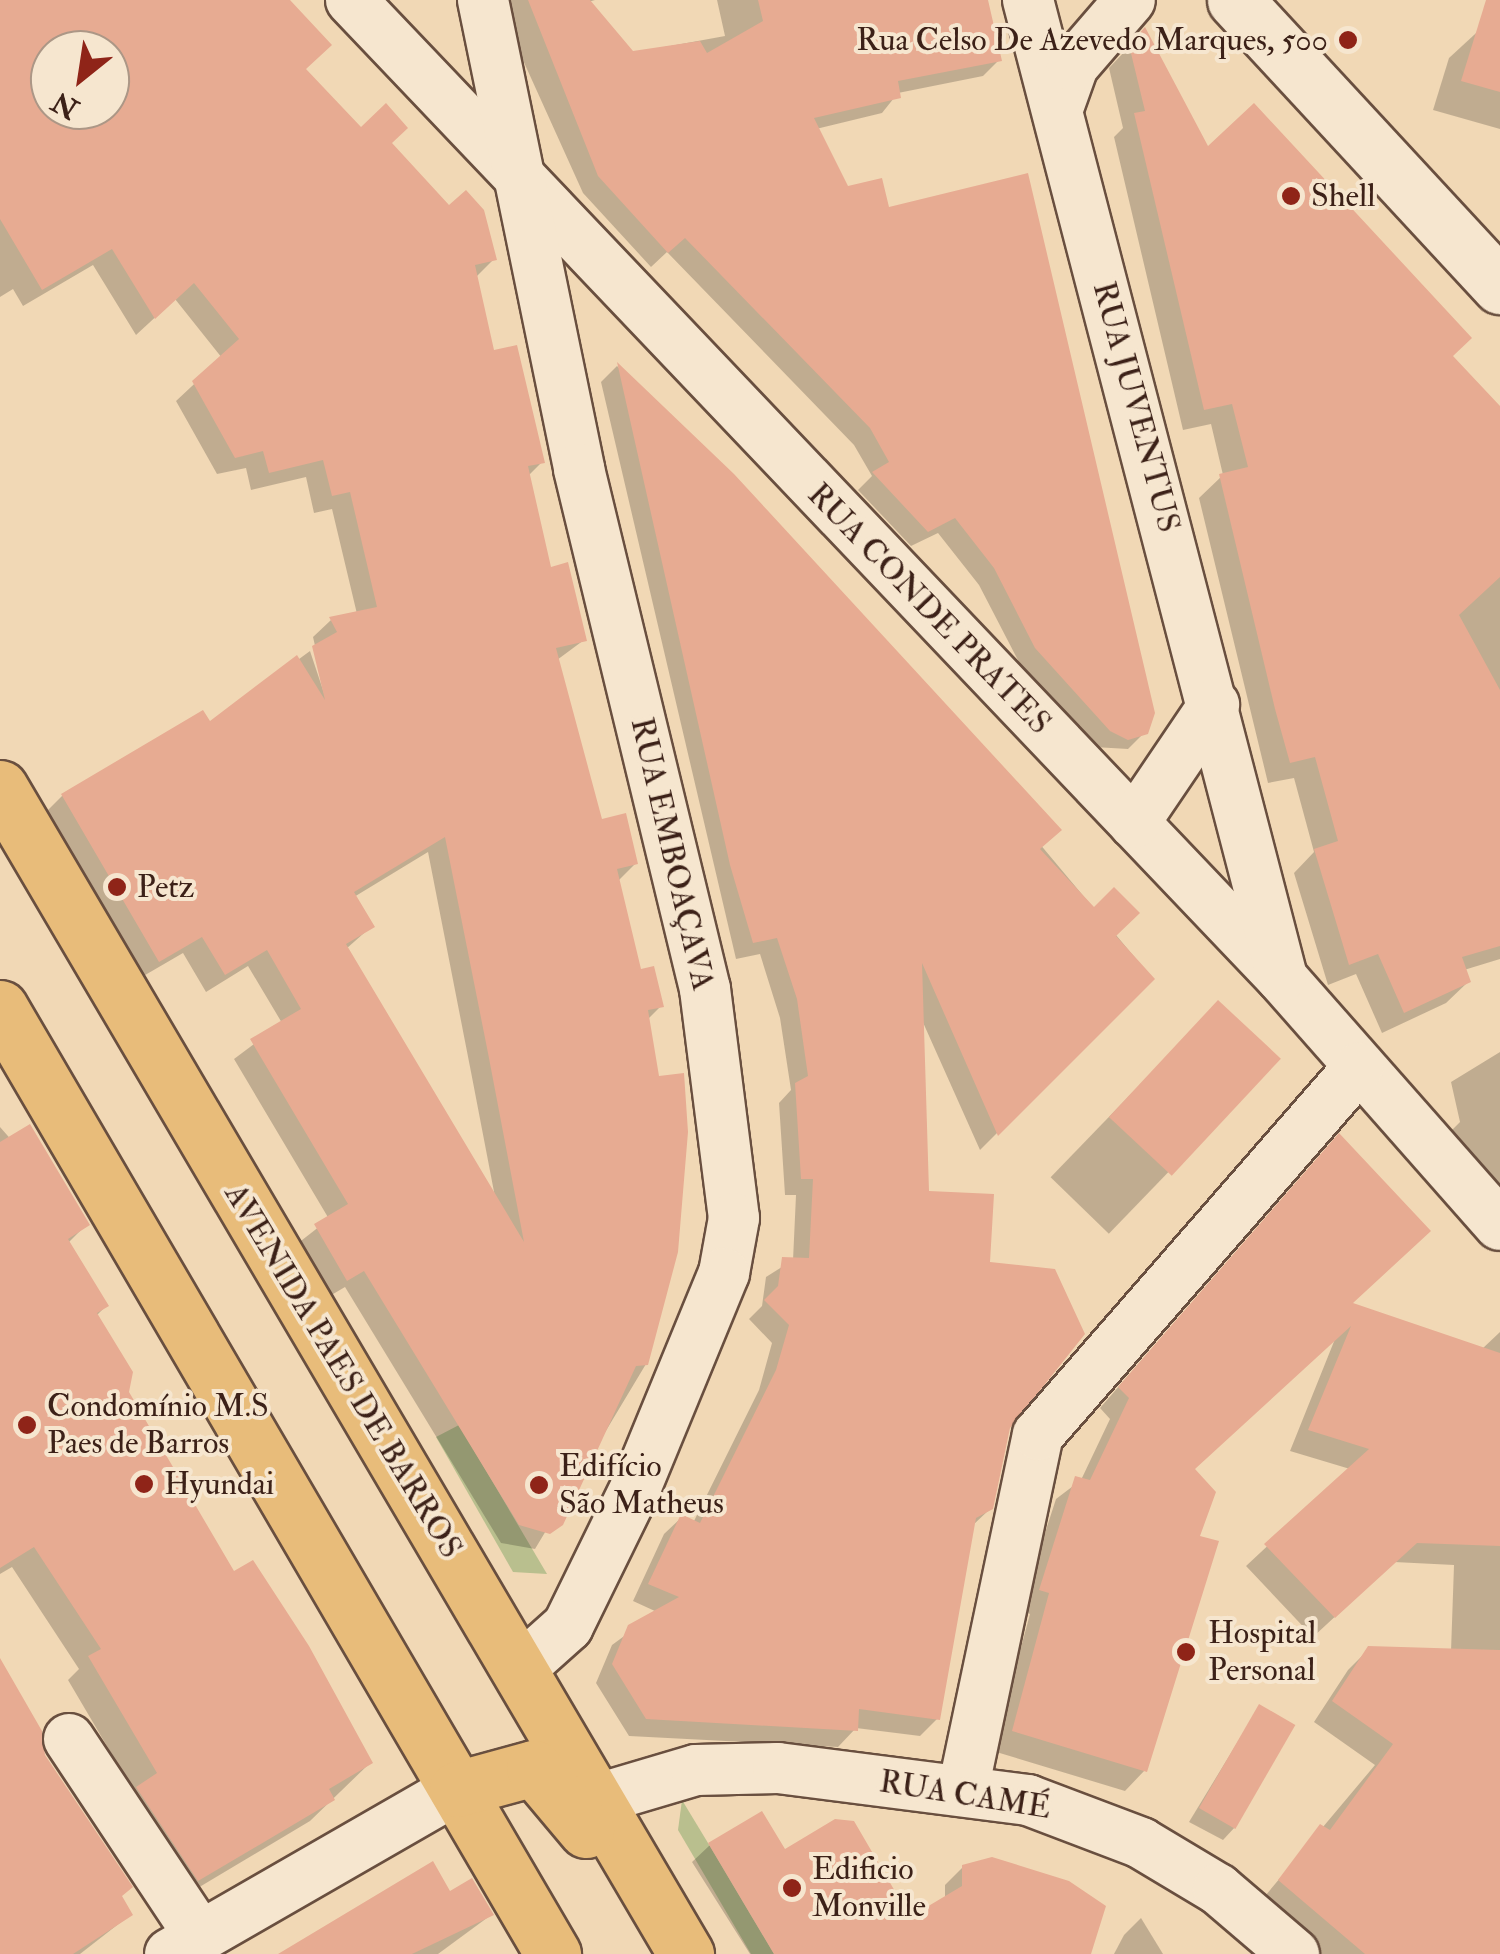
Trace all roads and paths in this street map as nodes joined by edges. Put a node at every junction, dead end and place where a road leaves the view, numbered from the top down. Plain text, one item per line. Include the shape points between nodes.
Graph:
1 (351, 0) edge
2 (483, 0) edge
3 (1028, 0) edge
4 (1130, 0) edge
5 (1234, 0) edge
6 (1058, 108) junction
7 (529, 192) junction
8 (1500, 286) edge
9 (1214, 705) junction
10 (0, 788) edge
11 (1134, 823) junction
12 (1282, 978) junction
13 (0, 1008) edge
14 (1358, 1068) junction
15 (1500, 1225) edge
16 (522, 1668) junction
17 (69, 1740) dead end
18 (457, 1790) junction
19 (963, 1790) junction
20 (598, 1799) junction
21 (185, 1945) edge
22 (553, 1954) edge
23 (657, 1954) edge
24 (686, 1954) edge
25 (1294, 1954) edge

1 - 7 street, RUA CONDE PRATES
2 - 7 street, RUA EMBOAÇAVA
3 - 6 street, RUA JUVENTUS
4 - 6 street via 1100,26
5 - 8 main road
6 - 9 street, RUA JUVENTUS
7 - 11 street, RUA CONDE PRATES
7 - 16 street, RUA EMBOAÇAVA via 579,469 705,989 734,1218 724,1273 636,1487 568,1626
9 - 11 street
9 - 12 street, RUA JUVENTUS
10 - 16 main road, AVENIDA PAES DE BARROS
11 - 12 street, RUA CONDE PRATES
12 - 14 street, RUA CONDE PRATES
13 - 18 main road
14 - 15 street, RUA CONDE PRATES
14 - 19 street via 1038,1436
16 - 20 main road, AVENIDA PAES DE BARROS
17 - 21 street
18 - 21 street
18 - 22 main road
18 - 23 main road via 515,1767 555,1786
19 - 20 street, RUA CAMÉ via 712,1769
19 - 25 street, RUA CAMÉ via 1046,1806 1141,1843 1218,1888
20 - 24 main road, AVENIDA PAES DE BARROS

